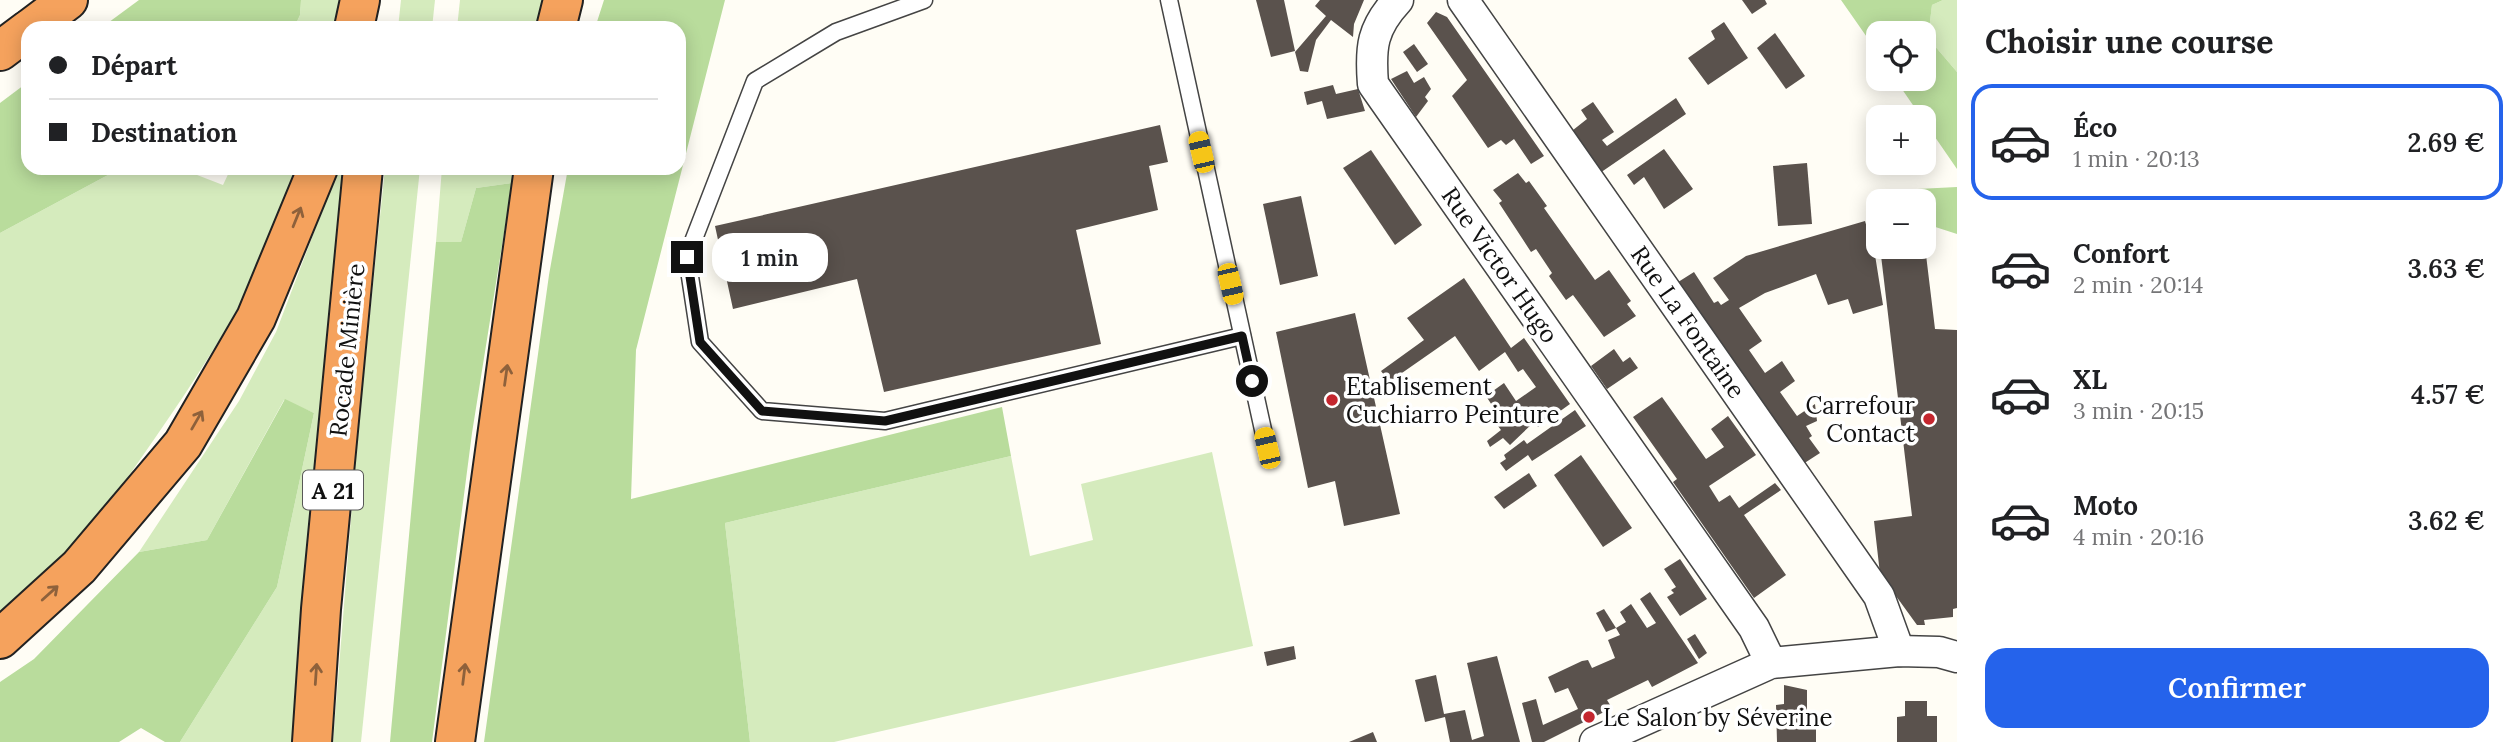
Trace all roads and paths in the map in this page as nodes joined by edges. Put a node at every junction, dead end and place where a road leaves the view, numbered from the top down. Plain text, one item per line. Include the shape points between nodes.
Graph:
1 (68, 0) edge
2 (360, 0) edge
3 (374, 0) edge
4 (563, 0) edge
5 (924, 0) edge
6 (1168, 0) edge
7 (1398, 0) edge
8 (1463, 0) edge
9 (40, 21) edge
10 (356, 21) edge
11 (372, 21) edge
12 (558, 21) edge
13 (21, 36) edge
14 (0, 51) edge
15 (314, 175) edge
16 (362, 175) edge
17 (533, 175) edge
18 (1242, 336) junction
19 (1267, 448) dead end
20 (0, 639) edge
21 (1899, 651) junction
22 (1957, 657) edge
23 (1771, 663) junction
24 (312, 742) edge
25 (455, 742) edge
26 (1595, 742) edge

1 - 9 highway
2 - 10 highway
3 - 11 highway
4 - 12 highway
5 - 18 lane via 836,32 755,81 687,257 700,342 762,411 885,421
6 - 18 lane
7 - 23 street, Rue Victor Hugo via 1383,16 1370,49 1373,84 1754,628
8 - 21 street, Rue La Fontaine via 1879,596
13 - 14 highway
20 -> 15 highway via 79,567 183,444 256,318
24 -> 16 highway, Rocade Minière / A 21
25 -> 17 highway
18 - 19 lane
21 - 22 street
21 - 23 street
23 - 26 street

